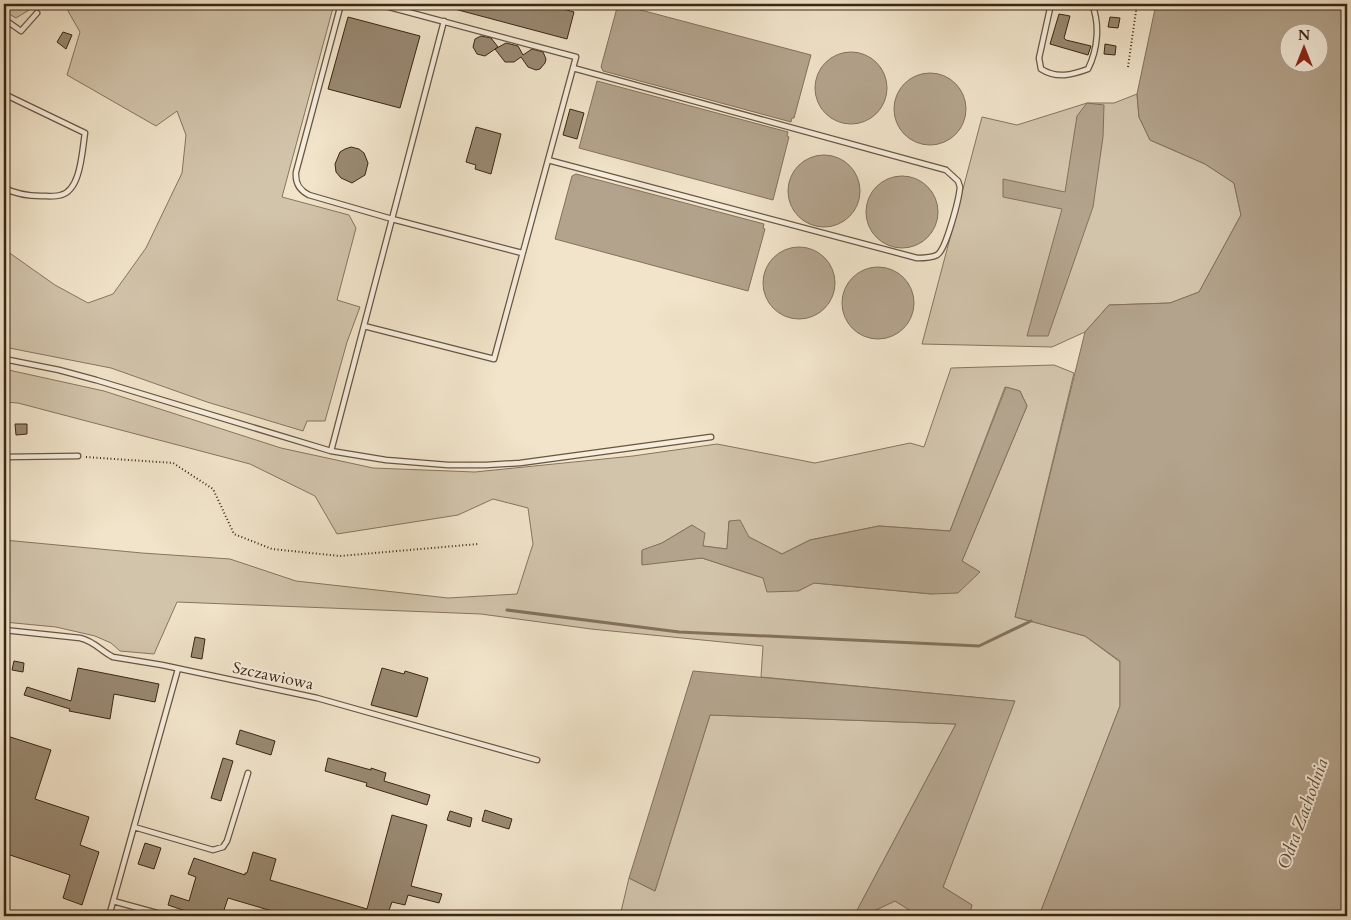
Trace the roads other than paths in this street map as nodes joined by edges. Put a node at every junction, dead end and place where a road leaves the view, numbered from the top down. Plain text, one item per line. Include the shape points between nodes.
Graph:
1 (341, 4) edge
2 (378, 4) edge
3 (1051, 4) edge
4 (1092, 4) edge
5 (37, 13) dead end
6 (4, 19) edge
7 (444, 21) junction
8 (573, 68) junction
9 (4, 94) edge
10 (548, 160) junction
11 (4, 188) edge
12 (392, 219) junction
13 (522, 253) junction
14 (364, 326) junction
15 (4, 359) edge
16 (711, 437) dead end
17 (331, 451) junction
18 (78, 456) road end
19 (4, 457) edge
20 (4, 630) edge
21 (178, 669) junction
22 (537, 760) dead end
23 (248, 774) dead end
24 (134, 827) junction
25 (113, 901) junction
26 (109, 916) edge
27 (168, 916) edge

1 - 12 lane via 296,182 309,195
2 - 7 lane
3 - 4 lane via 1039,58 1041,69 1059,76 1074,75 1088,69 1093,58 1097,17
5 - 6 lane via 21,31
7 - 8 lane via 576,57
7 - 12 lane
8 - 10 lane
8 - 10 lane via 946,170 953,174 960,188 945,246 937,255 917,258
9 - 11 lane via 85,133 75,184 62,196 14,194
10 - 13 lane
12 - 13 lane
12 - 14 lane
13 - 14 lane via 494,359
14 - 17 lane
15 - 17 lane via 87,377
16 - 17 lane via 486,465 386,460
18 - 19 lane
20 - 21 lane, Szczawiowa via 80,638 113,657
21 - 22 lane, Szczawiowa via 316,698
21 - 24 lane
23 - 24 lane via 223,847 213,850
24 - 25 lane
25 - 26 lane
25 - 27 lane

